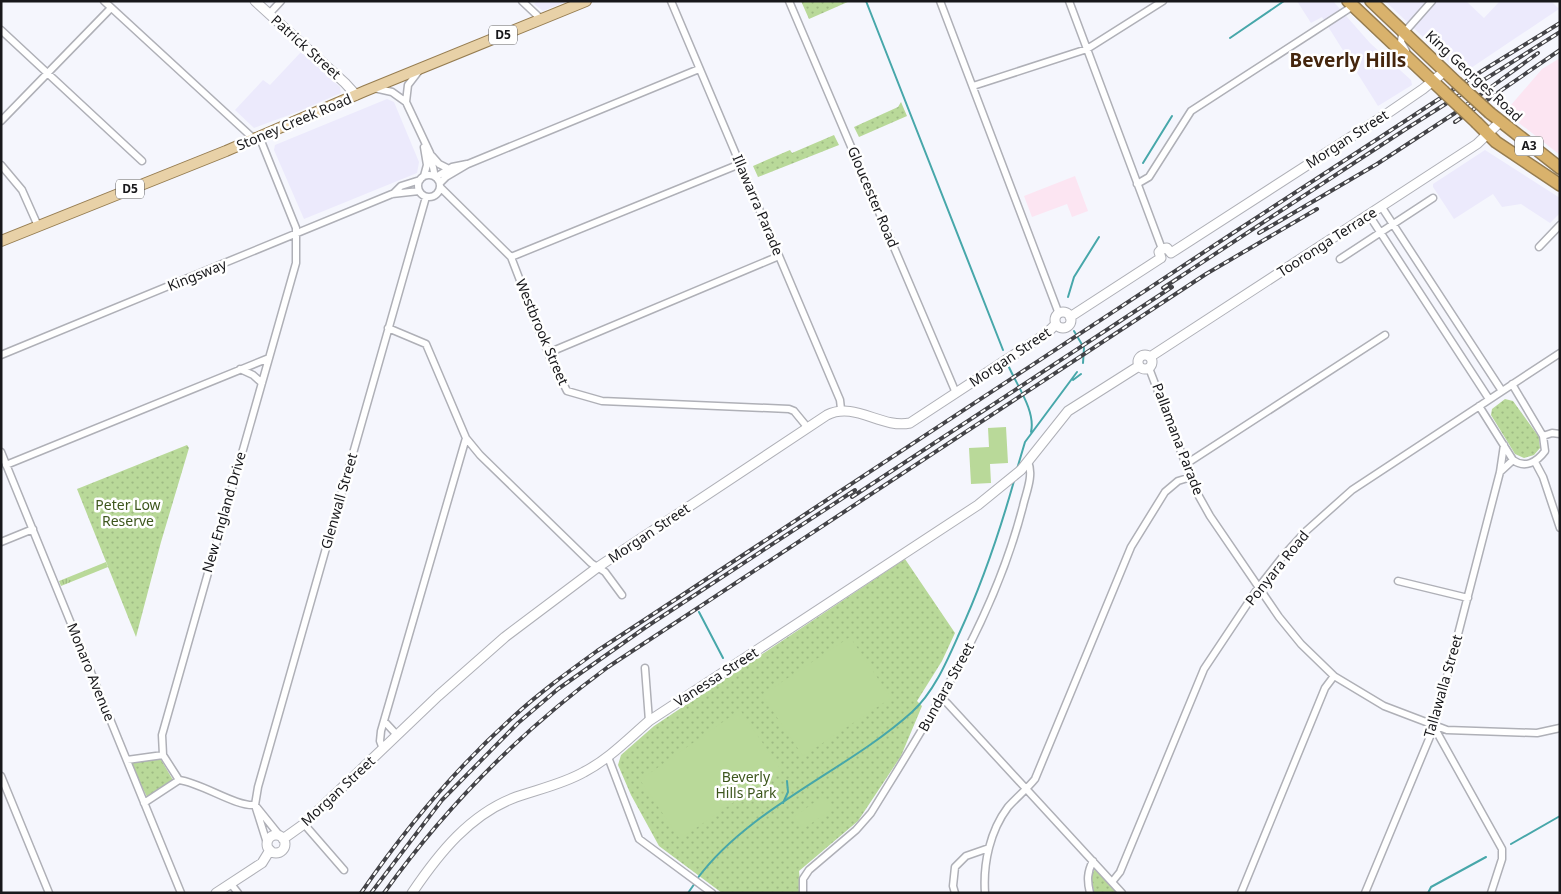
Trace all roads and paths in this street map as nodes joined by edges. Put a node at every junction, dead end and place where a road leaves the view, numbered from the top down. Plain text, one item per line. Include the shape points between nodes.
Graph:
1 (104, 1) edge
2 (255, 1) edge
3 (281, 1) edge
4 (522, 1) edge
5 (586, 1) edge
6 (671, 1) edge
7 (789, 1) edge
8 (940, 1) edge
9 (1069, 1) edge
10 (1163, 1) edge
11 (1371, 1) edge
12 (1432, 1) edge
13 (1350, 4) edge
14 (112, 8) junction
15 (269, 14) junction
16 (541, 19) junction
17 (1, 30) edge
18 (1405, 32) junction
19 (1088, 50) junction
20 (699, 68) junction
21 (421, 69) junction
22 (1444, 71) junction
23 (1422, 72) junction
24 (48, 73) junction
25 (1432, 82) junction
26 (973, 86) junction
27 (372, 88) junction
28 (356, 95) junction
29 (406, 102) junction
30 (1, 121) edge
31 (1500, 122) junction
32 (1488, 133) junction
33 (257, 138) junction
34 (423, 143) junction
35 (430, 154) junction
36 (142, 161) dead end
37 (468, 164) junction
38 (740, 164) junction
39 (1, 165) edge
40 (1560, 168) edge
41 (449, 169) junction
42 (422, 178) junction
43 (438, 181) junction
44 (1137, 184) junction
45 (1560, 186) edge
46 (418, 191) junction
47 (392, 194) junction
48 (437, 194) junction
49 (426, 197) junction
50 (450, 198) junction
51 (1433, 198) dead end
52 (1381, 206) junction
53 (1368, 215) junction
54 (1393, 224) junction
55 (1560, 225) edge
56 (38, 226) junction
57 (1380, 233) junction
58 (297, 234) junction
59 (1, 241) edge
60 (1539, 247) dead end
61 (1162, 253) junction
62 (780, 256) junction
63 (512, 257) junction
64 (1340, 259) dead end
65 (1059, 314) junction
66 (1070, 317) junction
67 (1056, 324) junction
68 (388, 328) junction
69 (1385, 335) dead end
70 (548, 353) junction
71 (1560, 353) edge
72 (1, 355) edge
73 (1150, 357) junction
74 (269, 358) junction
75 (1139, 366) junction
76 (1149, 368) junction
77 (240, 369) junction
78 (262, 383) junction
79 (1512, 384) junction
80 (1502, 391) junction
81 (956, 393) junction
82 (1489, 399) junction
83 (1479, 406) junction
84 (841, 410) junction
85 (808, 428) junction
86 (1560, 434) edge
87 (1544, 436) junction
88 (466, 438) junction
89 (1504, 445) junction
90 (1, 452) edge
91 (1513, 460) junction
92 (1028, 462) junction
93 (1535, 462) junction
94 (1186, 464) junction
95 (6, 465) junction
96 (1500, 472) junction
97 (1191, 477) junction
98 (1560, 528) edge
99 (33, 529) junction
100 (1, 542) edge
101 (598, 567) junction
102 (1398, 581) dead end
103 (1258, 588) junction
104 (622, 595) dead end
105 (1468, 598) junction
106 (645, 668) dead end
107 (1334, 676) junction
108 (942, 700) junction
109 (649, 720) junction
110 (384, 721) junction
111 (1434, 727) junction
112 (1560, 728) edge
113 (397, 735) junction
114 (383, 749) junction
115 (164, 755) junction
116 (608, 757) junction
117 (126, 760) junction
118 (1, 776) edge
119 (180, 780) junction
120 (1026, 788) junction
121 (8, 794) junction
122 (1, 797) edge
123 (144, 803) junction
124 (255, 805) junction
125 (304, 824) junction
126 (282, 837) junction
127 (268, 847) junction
128 (989, 848) junction
129 (1093, 861) junction
130 (344, 870) dead end
131 (1112, 882) junction
132 (230, 884) junction
133 (49, 893) edge
134 (181, 893) edge
135 (216, 893) edge
136 (238, 893) edge
137 (412, 893) edge
138 (712, 893) edge
139 (803, 893) edge
140 (955, 893) edge
141 (985, 893) edge
142 (1090, 893) edge
143 (1122, 893) edge
144 (1241, 893) edge
145 (1365, 893) edge
146 (1491, 893) edge

1 - 14 street
2 - 15 street, Patrick Street
3 - 15 street
4 - 16 street
5 - 16 main road, Stoney Creek Road / D5
6 - 20 street, Illawarra Parade
7 - 81 street, Gloucester Road
8 - 26 street
9 - 19 street
10 - 19 street
11 - 18 highway, King Georges Road / A3
12 - 18 street
13 - 23 highway, A3
13 - 44 street via 1191,111 1149,178
14 - 24 street
14 - 33 street
15 - 28 street, Patrick Street
16 - 21 main road, Stoney Creek Road / D5
17 - 24 street
18 - 22 highway, King Georges Road / A3
18 - 23 street via 1401,38 1402,45
19 - 26 street
19 - 44 street
20 - 37 street
20 - 38 street, Illawarra Parade
21 - 27 main road, Stoney Creek Road / D5
21 - 29 street via 408,85
22 - 25 street, Morgan Street
22 - 31 highway, King Georges Road / A3, bridge
23 - 25 highway, A3
24 - 30 street
24 - 36 street
25 - 32 highway, A3, bridge
25 - 61 street, Morgan Street via 1172,252 1168,248
26 - 65 street
27 - 28 main road, Stoney Creek Road / D5
27 - 29 street via 392,92
28 - 33 main road, Stoney Creek Road / D5
29 - 34 street
31 - 32 street, Tooronga Terrace
31 - 40 highway, King Georges Road / A3
32 - 45 highway, A3
32 - 52 street, Tooronga Terrace via 1477,144
33 - 56 main road, Stoney Creek Road / D5
33 - 58 street
34 - 35 street
34 - 42 street via 426,165
35 - 41 street
35 - 43 street
37 - 41 street
37 - 43 street
38 - 62 street, Illawarra Parade
38 - 63 street
39 - 56 street via 22,190
41 - 43 street
42 - 43 street
42 - 46 street
42 - 47 street, Kingsway via 401,186
43 - 48 street
43 - 50 street, Westbrook Street
44 - 61 street
46 - 47 street, Kingsway
46 - 49 street
47 - 58 street, Kingsway
48 - 49 street
48 - 50 street, Westbrook Street
49 - 68 street, Glenwall Street
50 - 63 street, Westbrook Street
51 - 54 street
52 - 53 street, Tooronga Terrace
52 - 54 street
53 - 57 street
53 - 73 street, Tooronga Terrace
54 - 57 street
54 - 80 street
55 - 60 street
56 - 59 main road, Stoney Creek Road / D5
57 - 64 street
57 - 82 street
58 - 72 street, Kingsway
58 - 74 street, New England Drive via 294,274
61 - 66 street
62 - 70 street
62 - 84 street, Illawarra Parade via 840,400
63 - 70 street, Westbrook Street
65 - 66 street via 1066,313
65 - 67 street
66 - 67 street via 1067,327
67 - 81 street, Morgan Street
68 - 88 street via 426,344
68 - 124 street, Glenwall Street
69 - 94 street
70 - 85 street, Westbrook Street via 567,391 602,401 789,409
71 - 79 street, Ponyara Road
73 - 75 street via 1142,356
73 - 76 street via 1152,363
74 - 77 street
74 - 78 street, New England Drive
75 - 76 street via 1144,370
75 - 92 street via 1068,411
76 - 94 street, Pallamana Parade
77 - 78 street
77 - 95 street
78 - 115 street, New England Drive via 164,728
79 - 80 street, Ponyara Road
79 - 87 street
80 - 82 street, Ponyara Road
81 - 84 street, Morgan Street via 904,424
82 - 83 street, Ponyara Road
83 - 89 street
83 - 103 street, Ponyara Road via 1346,495 1305,532
84 - 85 street, Morgan Street
85 - 101 street, Morgan Street
86 - 87 street
87 - 93 street via 1545,451
88 - 101 street
88 - 110 street
89 - 91 street
89 - 96 street, Tallawalla Street
90 - 95 street, Monaro Avenue
91 - 93 street via 1519,464
91 - 96 street
92 - 108 street, Bundara Street via 1030,480 1016,533 985,613
92 - 109 street, Vanessa Street via 966,512
93 - 98 street
94 - 97 street, Pallamana Parade
95 - 99 street, Monaro Avenue
96 - 105 street, Tallawalla Street
97 - 103 street, Pallamana Parade via 1210,516
97 - 120 street via 1165,492 1131,547 1035,779
99 - 100 street
99 - 117 street, Monaro Avenue
101 - 104 street
101 - 113 street, Morgan Street via 505,637
102 - 105 street
103 - 107 street, Pallamana Parade via 1301,644
103 - 131 street, Ponyara Road via 1204,669 1120,872
105 - 111 street, Tallawalla Street
106 - 109 street
107 - 111 street, Pallamana Parade via 1384,706
107 - 144 street via 1325,688
108 - 120 street
108 - 139 street, Bundara Street via 871,812 856,830 809,870 803,879
109 - 116 street, Vanessa Street
110 - 113 street
110 - 114 street via 380,736
111 - 112 street, Pallamana Parade via 1494,733 1538,733
111 - 145 street, Tallawalla Street
111 - 146 street via 1502,849
113 - 114 street, Morgan Street
114 - 125 street, Morgan Street
115 - 117 street
115 - 119 street
116 - 137 street, Vanessa Street via 567,781 516,797 478,817 456,836
116 - 138 street via 639,839
117 - 123 street, Monaro Avenue
118 - 121 street
119 - 123 street
119 - 124 street via 190,781 239,803
120 - 128 street via 1007,809
120 - 129 street
121 - 122 street
121 - 133 street
123 - 134 street, Monaro Avenue
124 - 126 street
124 - 127 street
125 - 126 street, Morgan Street
125 - 130 street
126 - 127 street via 271,836
126 - 127 street via 285,846 281,851 275,853
127 - 132 street via 262,863
128 - 140 street via 966,856 955,867
128 - 141 street
129 - 131 street
129 - 142 street via 1088,876
131 - 143 street
132 - 135 street
132 - 136 street

